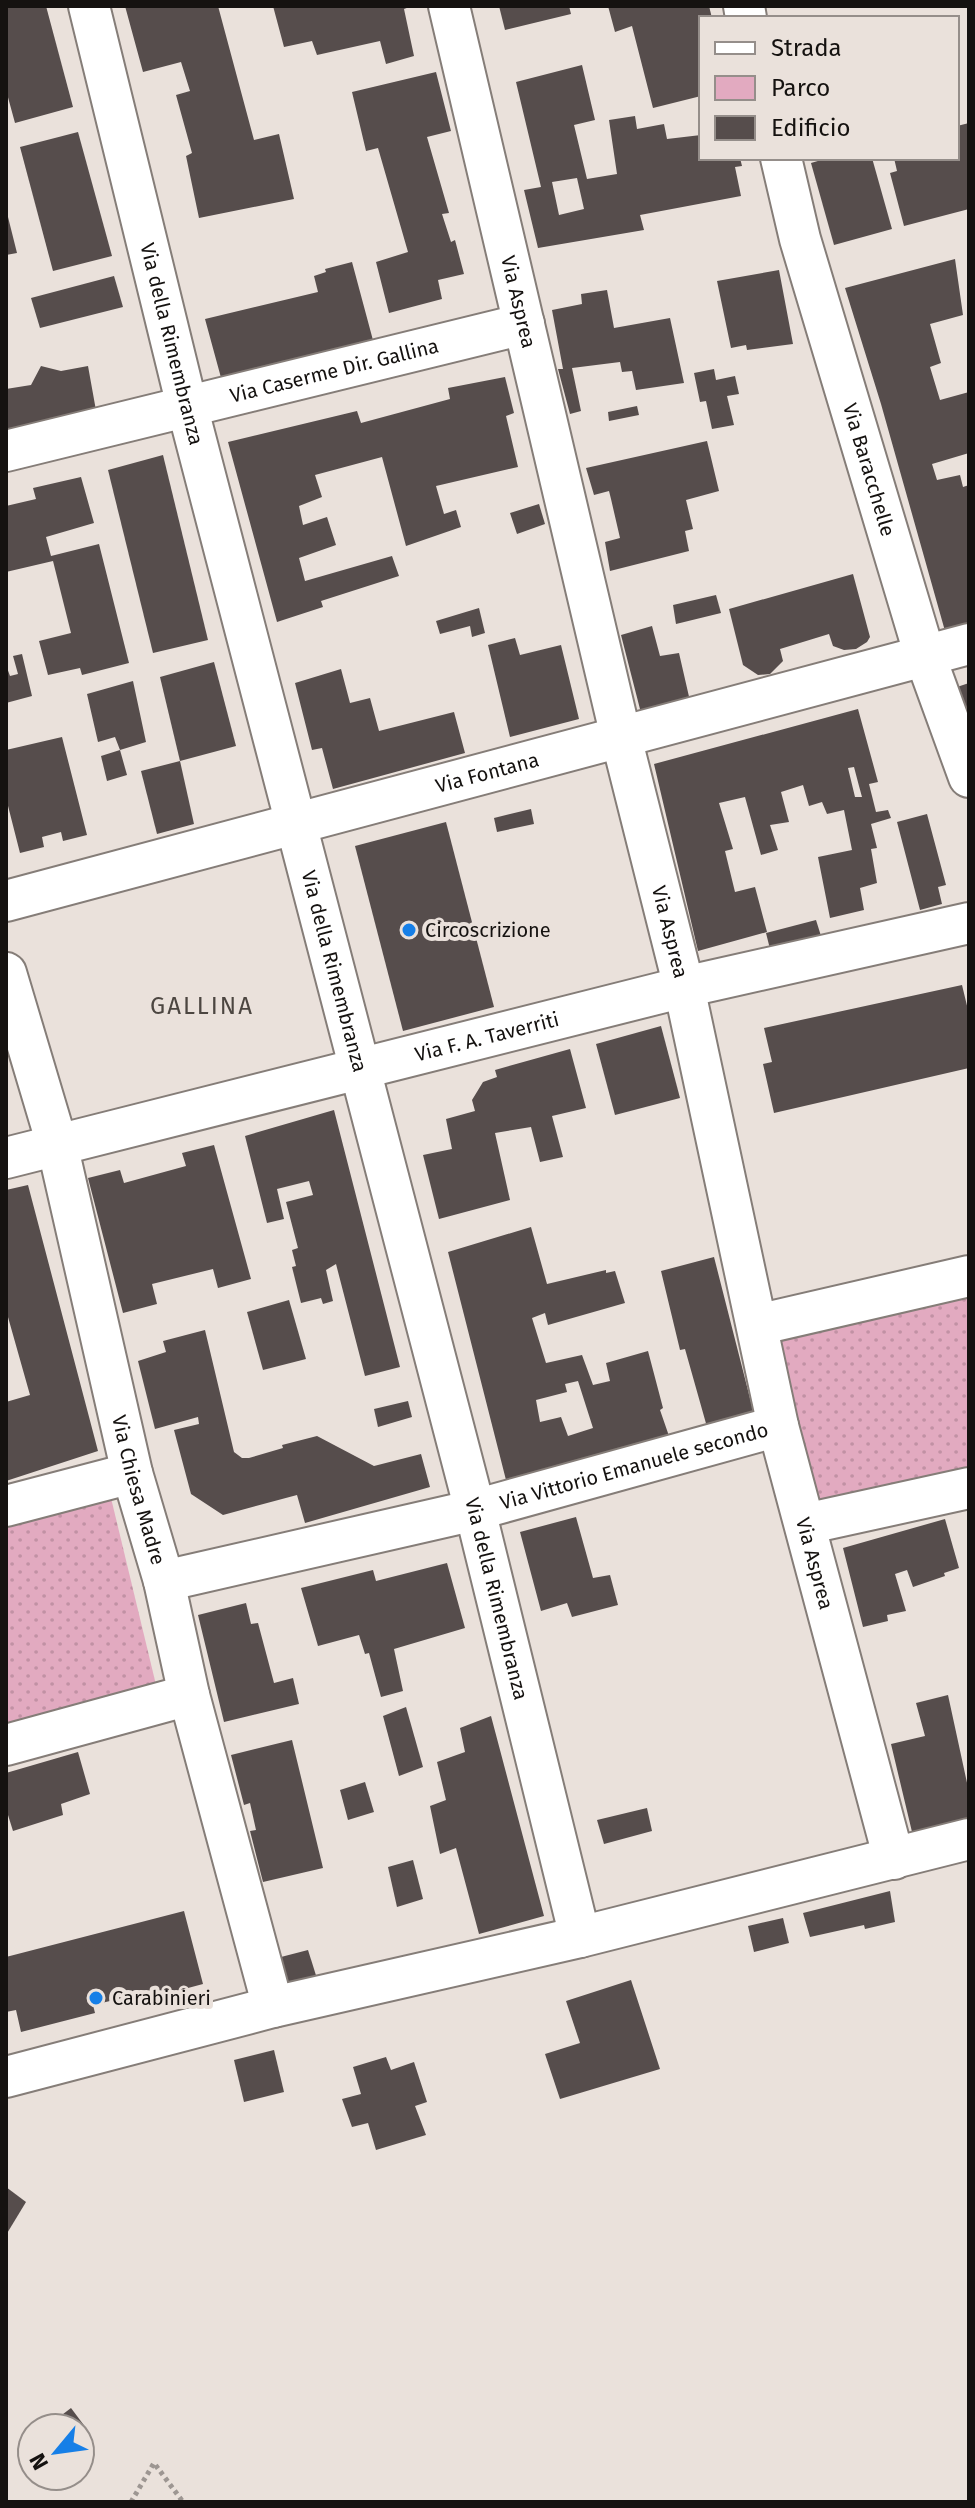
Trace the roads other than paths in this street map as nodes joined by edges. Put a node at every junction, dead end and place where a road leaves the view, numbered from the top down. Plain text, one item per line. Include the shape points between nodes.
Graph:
1 (89, 6) edge
2 (449, 6) edge
3 (781, 160) edge
4 (524, 324) junction
5 (187, 406) junction
6 (6, 451) edge
7 (969, 644) edge
8 (925, 656) junction
9 (621, 737) junction
10 (969, 777) edge
11 (295, 822) junction
12 (6, 901) edge
13 (969, 923) edge
14 (6, 973) edge
15 (684, 987) junction
16 (359, 1068) junction
17 (57, 1144) junction
18 (6, 1158) edge
19 (969, 1276) edge
20 (757, 1325) junction
21 (778, 1426) junction
22 (132, 1473) junction
23 (969, 1488) edge
24 (6, 1506) edge
25 (475, 1510) junction
26 (805, 1524) junction
27 (164, 1581) junction
28 (189, 1695) junction
29 (6, 1745) edge
30 (969, 1839) edge
31 (894, 1859) junction
32 (580, 1937) junction
33 (273, 2007) junction
34 (6, 2077) edge

1 - 5 street, Via della Rimembranza
2 - 4 street, Via Asprea
3 - 8 street, Via Baracchelle via 800,239
4 - 5 street, Via Caserme Dir. Gallina
4 - 9 street, Via Asprea
5 - 6 street, Via Caserme Dir. Gallina
5 - 11 street, Via della Rimembranza
7 - 8 street, Via Fontana
8 - 9 street, Via Fontana
8 - 10 street, Via Baracchelle
9 - 11 street, Via Fontana
9 - 15 street, Via Asprea
11 - 12 street, Via Fontana
11 - 16 street, Via della Rimembranza
13 - 15 street, Via F. A. Taverriti
14 - 17 street, Via Chiesa Madre
15 - 16 street, Via F. A. Taverriti
15 - 20 street, Via Asprea
16 - 17 street, Via F. A. Taverriti
16 - 25 street, Via della Rimembranza
17 - 18 street, Via F. A. Taverriti
17 - 22 street, Via Chiesa Madre
19 - 20 street
20 - 21 street, Via Asprea
21 - 25 street, Via Vittorio Emanuele secondo
21 - 26 street, Via Asprea
22 - 24 street
22 - 27 street, Via Chiesa Madre
23 - 26 street
25 - 27 street, Via Vittorio Emanuele secondo
25 - 32 street, Via della Rimembranza
26 - 31 street, Via Asprea
27 - 28 street, Via Chiesa Madre
28 - 29 street
28 - 33 street, Via Chiesa Madre
30 - 31 street
31 - 32 street
32 - 33 street
33 - 34 street

